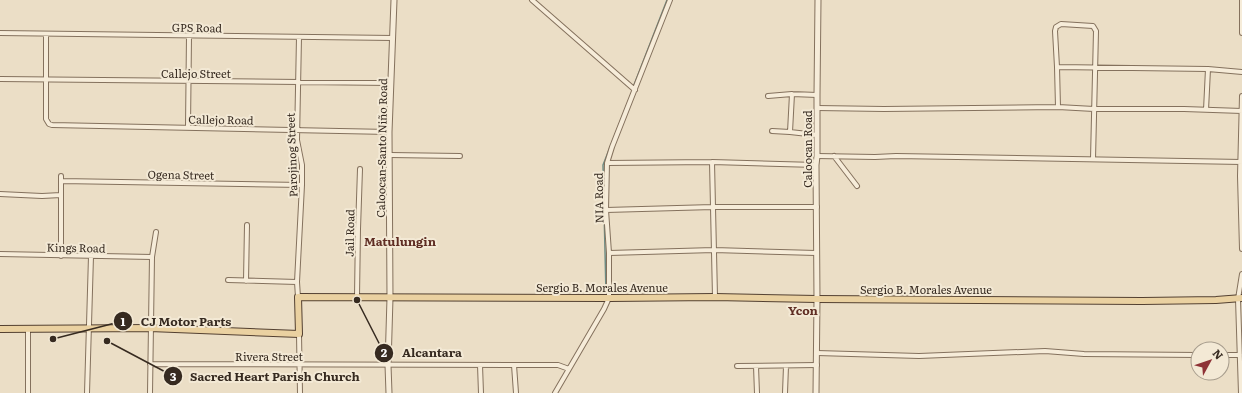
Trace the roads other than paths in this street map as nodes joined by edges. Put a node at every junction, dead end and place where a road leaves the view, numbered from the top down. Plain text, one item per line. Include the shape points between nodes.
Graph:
1 (394, 0) edge
2 (532, 0) edge
3 (670, 0) edge
4 (818, 0) edge
5 (1242, 0) edge
6 (0, 33) edge
7 (1242, 33) edge
8 (46, 34) junction
9 (190, 36) junction
10 (299, 37) junction
11 (393, 38) junction
12 (1057, 67) junction
13 (1096, 68) junction
14 (1208, 69) junction
15 (1242, 72) edge
16 (0, 79) edge
17 (46, 80) junction
18 (188, 82) junction
19 (298, 83) junction
20 (391, 83) junction
21 (635, 90) junction
22 (792, 94) junction
23 (817, 95) junction
24 (768, 96) dead end
25 (1242, 96) edge
26 (1058, 107) junction
27 (1242, 107) edge
28 (817, 108) junction
29 (1094, 109) junction
30 (1206, 110) junction
31 (1242, 111) edge
32 (188, 127) junction
33 (297, 130) junction
34 (772, 131) dead end
35 (389, 132) junction
36 (790, 132) junction
37 (817, 135) junction
38 (390, 155) junction
39 (460, 156) dead end
40 (818, 156) junction
41 (834, 156) junction
42 (1093, 159) junction
43 (1241, 161) edge
44 (712, 162) junction
45 (607, 163) junction
46 (816, 165) junction
47 (360, 169) dead end
48 (60, 176) dead end
49 (61, 181) junction
50 (302, 186) junction
51 (857, 186) dead end
52 (0, 194) edge
53 (61, 195) junction
54 (1241, 198) edge
55 (713, 207) junction
56 (816, 207) junction
57 (606, 210) junction
58 (247, 225) dead end
59 (156, 232) dead end
60 (1242, 249) edge
61 (714, 250) junction
62 (816, 253) junction
63 (0, 254) edge
64 (609, 254) junction
65 (61, 256) junction
66 (90, 256) junction
67 (152, 258) junction
68 (1242, 274) edge
69 (228, 280) dead end
70 (246, 281) junction
71 (297, 282) junction
72 (298, 297) junction
73 (357, 297) junction
74 (715, 297) junction
75 (390, 298) junction
76 (609, 298) junction
77 (1240, 298) edge
78 (817, 299) junction
79 (28, 328) junction
80 (88, 328) junction
81 (150, 328) junction
82 (0, 329) edge
83 (299, 334) junction
84 (817, 353) junction
85 (1190, 355) edge
86 (1230, 355) edge
87 (1240, 355) junction
88 (150, 364) junction
89 (300, 365) junction
90 (388, 365) junction
91 (480, 365) junction
92 (514, 365) junction
93 (817, 365) junction
94 (737, 366) dead end
95 (756, 366) junction
96 (786, 366) junction
97 (567, 368) junction
98 (28, 393) edge
99 (86, 393) edge
100 (150, 393) edge
101 (300, 393) edge
102 (389, 393) edge
103 (481, 393) edge
104 (516, 393) edge
105 (555, 393) edge
106 (757, 393) edge
107 (785, 393) edge
108 (816, 393) edge
109 (1241, 393) edge

1 - 11 street, Caloocan-Santo Niño Road
2 - 21 street
3 - 21 street, NIA Road
4 - 23 street, Caloocan Road
5 - 7 street
6 - 8 street, GPS Road
8 - 9 street, GPS Road
8 - 17 street
9 - 10 street, GPS Road
9 - 18 street
10 - 11 street, GPS Road
10 - 19 street, Parojinog Street
11 - 20 street, Caloocan-Santo Niño Road
12 - 13 street
12 - 13 street via 1056,27 1061,24 1094,27
12 - 26 street
13 - 14 street
13 - 29 street
14 - 15 street
14 - 30 street
16 - 17 street, Callejo Street
17 - 18 street, Callejo Street
17 - 32 street, Callejo Road via 48,124
18 - 19 street, Callejo Street
18 - 32 street
19 - 20 street, Callejo Street
19 - 33 street, Parojinog Street
20 - 35 street, Caloocan-Santo Niño Road
21 - 45 street, NIA Road
22 - 23 street
22 - 24 street
22 - 36 street
23 - 28 street, Caloocan Road
25 - 27 street
26 - 28 street
26 - 29 street
27 - 31 street
28 - 37 street, Caloocan Road
29 - 30 street
29 - 42 street
30 - 31 street
31 - 43 street
32 - 33 street, Callejo Road
33 - 35 street, Callejo Road
33 - 50 street, Parojinog Street
34 - 36 street
35 - 38 street, Caloocan-Santo Niño Road
36 - 37 street
37 - 40 street, Caloocan Road
38 - 39 street
38 - 75 street, Caloocan-Santo Niño Road
40 - 41 street
40 - 46 street, Caloocan Road
41 - 42 street
41 - 51 street
42 - 43 street
43 - 54 street
44 - 45 street
44 - 46 street
44 - 55 street
45 - 57 street, NIA Road
46 - 56 street, Caloocan Road
47 - 73 street, Jail Road
48 - 49 street
49 - 50 street, Ogena Street
49 - 53 street
50 - 71 street, Parojinog Street
52 - 53 street
53 - 65 street
54 - 60 street
55 - 56 street
55 - 57 street
55 - 61 street
56 - 62 street, Caloocan Road
57 - 64 street, NIA Road
58 - 70 street
59 - 67 street
61 - 62 street
61 - 64 street
61 - 74 street
62 - 78 street, Caloocan Road
63 - 65 street, Kings Road
64 - 76 street, NIA Road
65 - 66 street, Kings Road
66 - 67 street, Kings Road
66 - 80 street
67 - 81 street
68 - 77 street
69 - 70 street
70 - 71 street
71 - 72 street, Parojinog Street
72 - 73 main road, Sergio B. Morales Avenue
72 - 83 main road
73 - 75 main road, Sergio B. Morales Avenue
74 - 76 main road, Sergio B. Morales Avenue
74 - 78 main road, Sergio B. Morales Avenue
75 - 76 main road, Sergio B. Morales Avenue
75 - 90 street, Caloocan-Santo Niño Road
76 - 97 street, NIA Road
77 - 78 main road, Sergio B. Morales Avenue via 1196,301
77 - 87 street
78 - 84 street, Caloocan Road
79 - 80 main road
79 - 82 main road
79 - 98 street
80 - 81 main road
80 - 99 street
81 - 83 main road
81 - 88 street
83 - 89 street
84 - 85 street via 920,356 1045,351
84 - 93 street, Caloocan Road
86 - 87 street
87 - 109 street
88 - 89 street, Rivera Street
88 - 100 street
89 - 90 street, Rivera Street
89 - 101 street
90 - 91 street, Rivera Street
90 - 102 street, Caloocan-Santo Niño Road
91 - 92 street, Rivera Street
91 - 103 street
92 - 97 street, Rivera Street via 558,365
92 - 104 street
93 - 96 street
93 - 108 street, Caloocan Road
94 - 95 street
95 - 96 street
95 - 106 street
96 - 107 street
97 - 105 street, NIA Road

